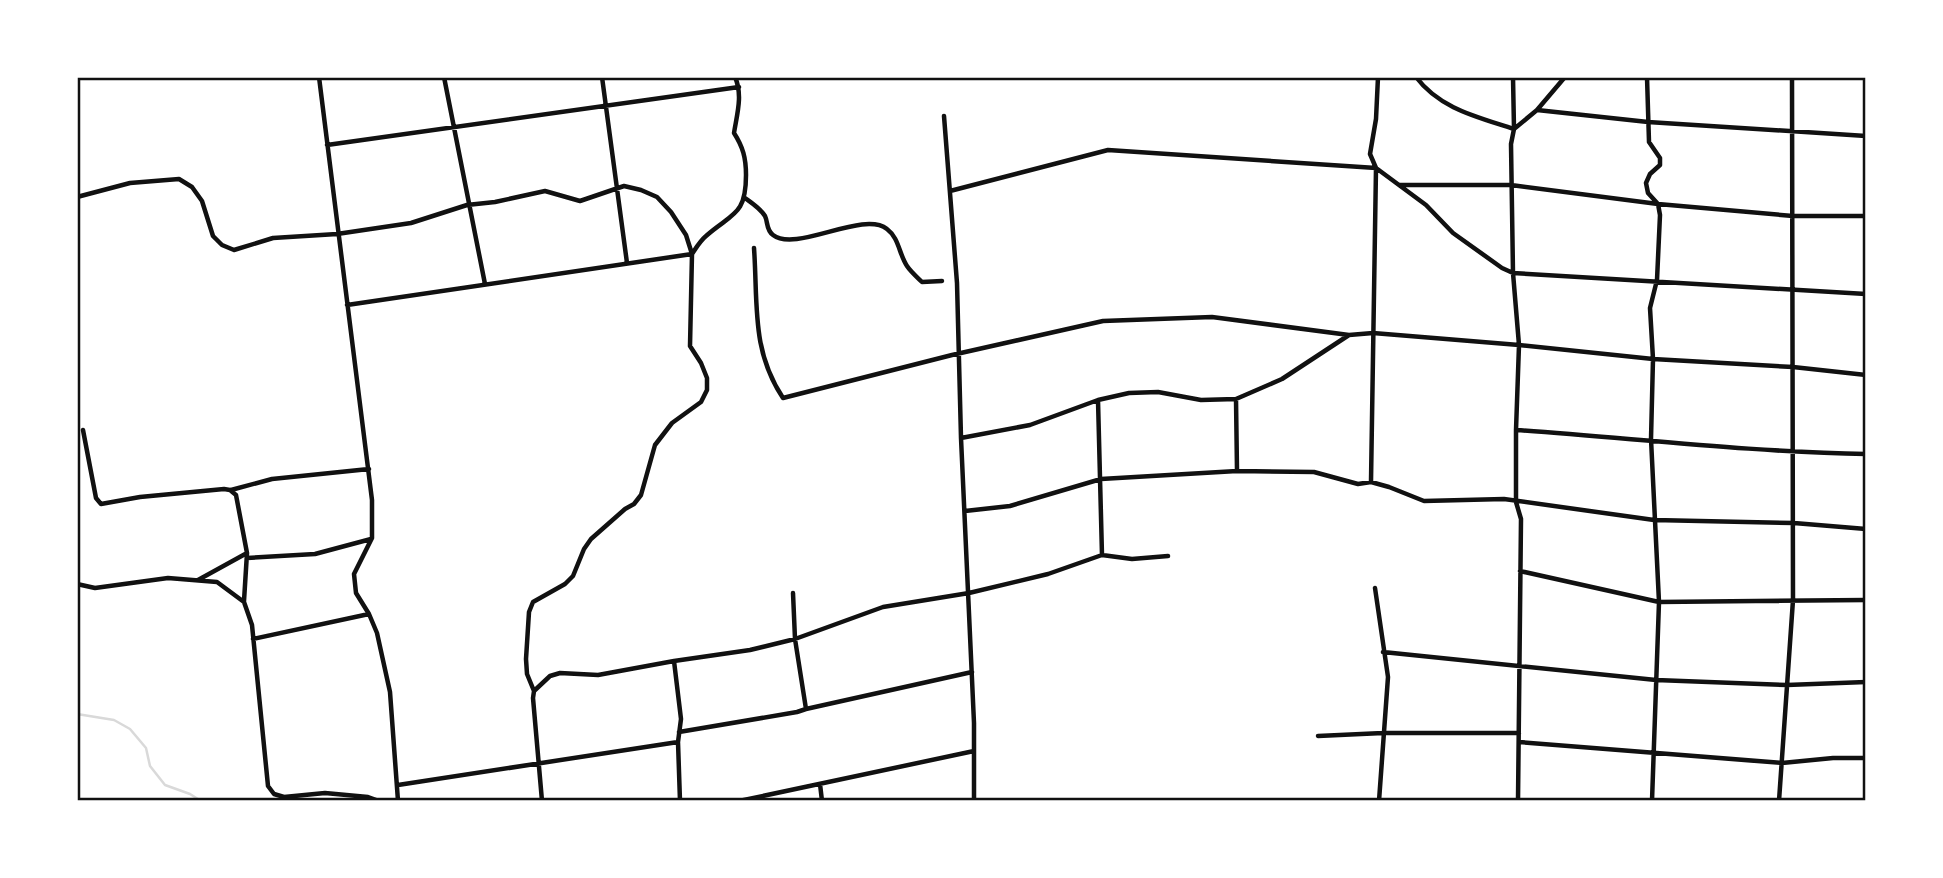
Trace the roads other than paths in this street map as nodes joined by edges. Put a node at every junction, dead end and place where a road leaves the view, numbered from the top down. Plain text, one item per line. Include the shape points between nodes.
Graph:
1 (319, 77) edge
2 (443, 77) edge
3 (603, 77) edge
4 (735, 77) edge
5 (1378, 77) edge
6 (1416, 77) edge
7 (1513, 77) edge
8 (1564, 77) edge
9 (1647, 77) edge
10 (1792, 77) edge
11 (739, 86) junction
12 (1537, 110) junction
13 (944, 116) dead end
14 (1648, 122) junction
15 (454, 127) junction
16 (1514, 129) junction
17 (1793, 132) junction
18 (1866, 136) edge
19 (327, 145) junction
20 (1376, 168) junction
21 (1511, 185) junction
22 (1398, 186) junction
23 (617, 188) junction
24 (950, 191) junction
25 (77, 197) edge
26 (745, 198) junction
27 (469, 204) junction
28 (1658, 204) junction
29 (1793, 216) junction
30 (1866, 216) edge
31 (337, 234) junction
32 (754, 248) dead end
33 (692, 254) junction
34 (627, 263) junction
35 (1513, 273) junction
36 (1657, 280) junction
37 (942, 281) dead end
38 (485, 284) junction
39 (1793, 291) junction
40 (1866, 294) edge
41 (347, 305) junction
42 (1373, 332) junction
43 (1349, 335) junction
44 (1519, 345) junction
45 (959, 354) junction
46 (1653, 359) junction
47 (1793, 367) junction
48 (1866, 375) edge
49 (1236, 398) junction
50 (1098, 400) junction
51 (83, 430) dead end
52 (1516, 430) junction
53 (961, 438) junction
54 (1651, 439) junction
55 (1795, 452) junction
56 (1866, 453) edge
57 (369, 469) junction
58 (1237, 471) junction
59 (1101, 479) junction
60 (1371, 482) junction
61 (230, 490) junction
62 (1516, 502) junction
63 (965, 510) junction
64 (1654, 520) junction
65 (1794, 523) junction
66 (1866, 529) edge
67 (372, 538) junction
68 (1102, 555) junction
69 (247, 556) junction
70 (1168, 556) dead end
71 (1520, 571) junction
72 (197, 581) junction
73 (77, 584) edge
74 (1375, 588) dead end
75 (793, 593) dead end
76 (969, 593) junction
77 (1793, 600) junction
78 (1866, 600) edge
79 (244, 602) junction
80 (1659, 602) junction
81 (369, 614) junction
82 (253, 639) junction
83 (795, 639) junction
84 (1383, 652) junction
85 (674, 660) junction
86 (1520, 664) junction
87 (972, 672) junction
88 (1656, 680) junction
89 (1866, 682) edge
90 (1787, 685) junction
91 (534, 691) junction
92 (806, 709) junction
93 (679, 732) junction
94 (1384, 733) junction
95 (1519, 733) junction
96 (1318, 736) dead end
97 (678, 742) junction
98 (1519, 742) junction
99 (974, 751) junction
100 (1654, 752) junction
101 (1866, 758) edge
102 (539, 762) junction
103 (1782, 763) junction
104 (820, 784) junction
105 (398, 785) junction
106 (379, 801) edge
107 (398, 801) edge
108 (542, 801) edge
109 (680, 801) edge
110 (739, 801) edge
111 (822, 801) edge
112 (974, 801) edge
113 (1378, 801) edge
114 (1518, 801) edge
115 (1652, 801) edge
116 (1779, 801) edge

1 - 19 street
2 - 15 street
3 - 23 street
4 - 11 street
5 - 20 street via 1370,154
6 - 16 street via 1448,106
7 - 16 street
8 - 12 street
9 - 14 street
10 - 17 street
11 - 15 street
11 - 26 street via 734,133 746,162
12 - 14 street
12 - 16 street
13 - 24 street
14 - 17 street
14 - 28 street via 1649,142 1660,165 1646,183
15 - 19 street
15 - 27 street
16 - 21 street
17 - 18 street
17 - 29 street
19 - 31 street
20 - 22 street
20 - 24 street via 1108,150
20 - 42 street
21 - 22 street
21 - 28 street
21 - 35 street
22 - 35 street via 1426,205 1453,233
23 - 27 street via 580,201 545,191
23 - 33 street via 641,190 657,198 686,234
23 - 34 street
24 - 45 street
25 - 31 street via 130,183 179,179 202,201 213,236 234,250 273,238
26 - 33 street via 739,210 705,237
26 - 37 street via 759,208 773,235 781,238 810,238 859,225 886,228 896,238 906,265 922,282
27 - 31 street via 411,223
27 - 38 street
28 - 29 street
28 - 36 street
29 - 30 street
29 - 39 street
31 - 41 street
32 - 45 street via 761,353 783,398
33 - 34 street
33 - 91 street via 690,346 707,378 707,390 701,402 672,424 655,445 641,495 634,504 583,549 565,584 533,602 526,659
34 - 38 street
35 - 36 street
35 - 44 street
36 - 39 street
36 - 46 street via 1650,308
38 - 41 street
39 - 40 street
39 - 47 street
41 - 57 street
42 - 43 street
42 - 44 street
42 - 60 street
43 - 45 street via 1212,317 1103,321
43 - 49 street via 1282,379
44 - 46 street
44 - 52 street
45 - 53 street
46 - 47 street
46 - 54 street
47 - 48 street
47 - 55 street
49 - 50 street via 1202,400 1158,392
49 - 58 street
50 - 53 street via 1030,425
50 - 59 street
51 - 61 street via 101,504
52 - 54 street
52 - 62 street
53 - 63 street
54 - 55 street
54 - 64 street
55 - 56 street
55 - 65 street
57 - 61 street via 272,479
57 - 67 street
58 - 59 street
58 - 60 street via 1314,472 1358,485
59 - 63 street via 1019,504
59 - 68 street
60 - 62 street via 1424,501
61 - 69 street via 236,495
62 - 64 street
62 - 71 street via 1521,519
63 - 76 street
64 - 65 street
64 - 80 street
65 - 66 street
65 - 77 street
67 - 69 street via 315,554
67 - 81 street via 354,574 356,593
68 - 70 street via 1132,559
68 - 76 street
69 - 72 street
69 - 79 street
71 - 80 street
71 - 86 street
72 - 73 street via 168,578 95,588
72 - 79 street via 217,582
74 - 84 street
75 - 83 street
76 - 83 street via 883,607
76 - 87 street
77 - 78 street
77 - 80 street
77 - 90 street
79 - 82 street
80 - 88 street
81 - 82 street
81 - 105 street via 390,692
82 - 106 street via 268,786 274,794 325,793
83 - 85 street
83 - 92 street
84 - 86 street
84 - 94 street via 1388,677
85 - 91 street via 598,675 560,673
85 - 93 street
86 - 88 street
86 - 95 street
87 - 92 street
87 - 99 street
88 - 90 street
88 - 100 street
89 - 90 street
90 - 103 street
91 - 102 street
92 - 93 street
93 - 97 street
94 - 95 street
94 - 96 street
94 - 113 street
95 - 98 street
97 - 102 street
97 - 109 street
98 - 100 street
98 - 114 street
99 - 104 street
99 - 112 street
100 - 103 street
100 - 115 street
101 - 103 street
102 - 105 street
102 - 108 street
103 - 116 street
104 - 110 street
104 - 111 street
105 - 107 street

